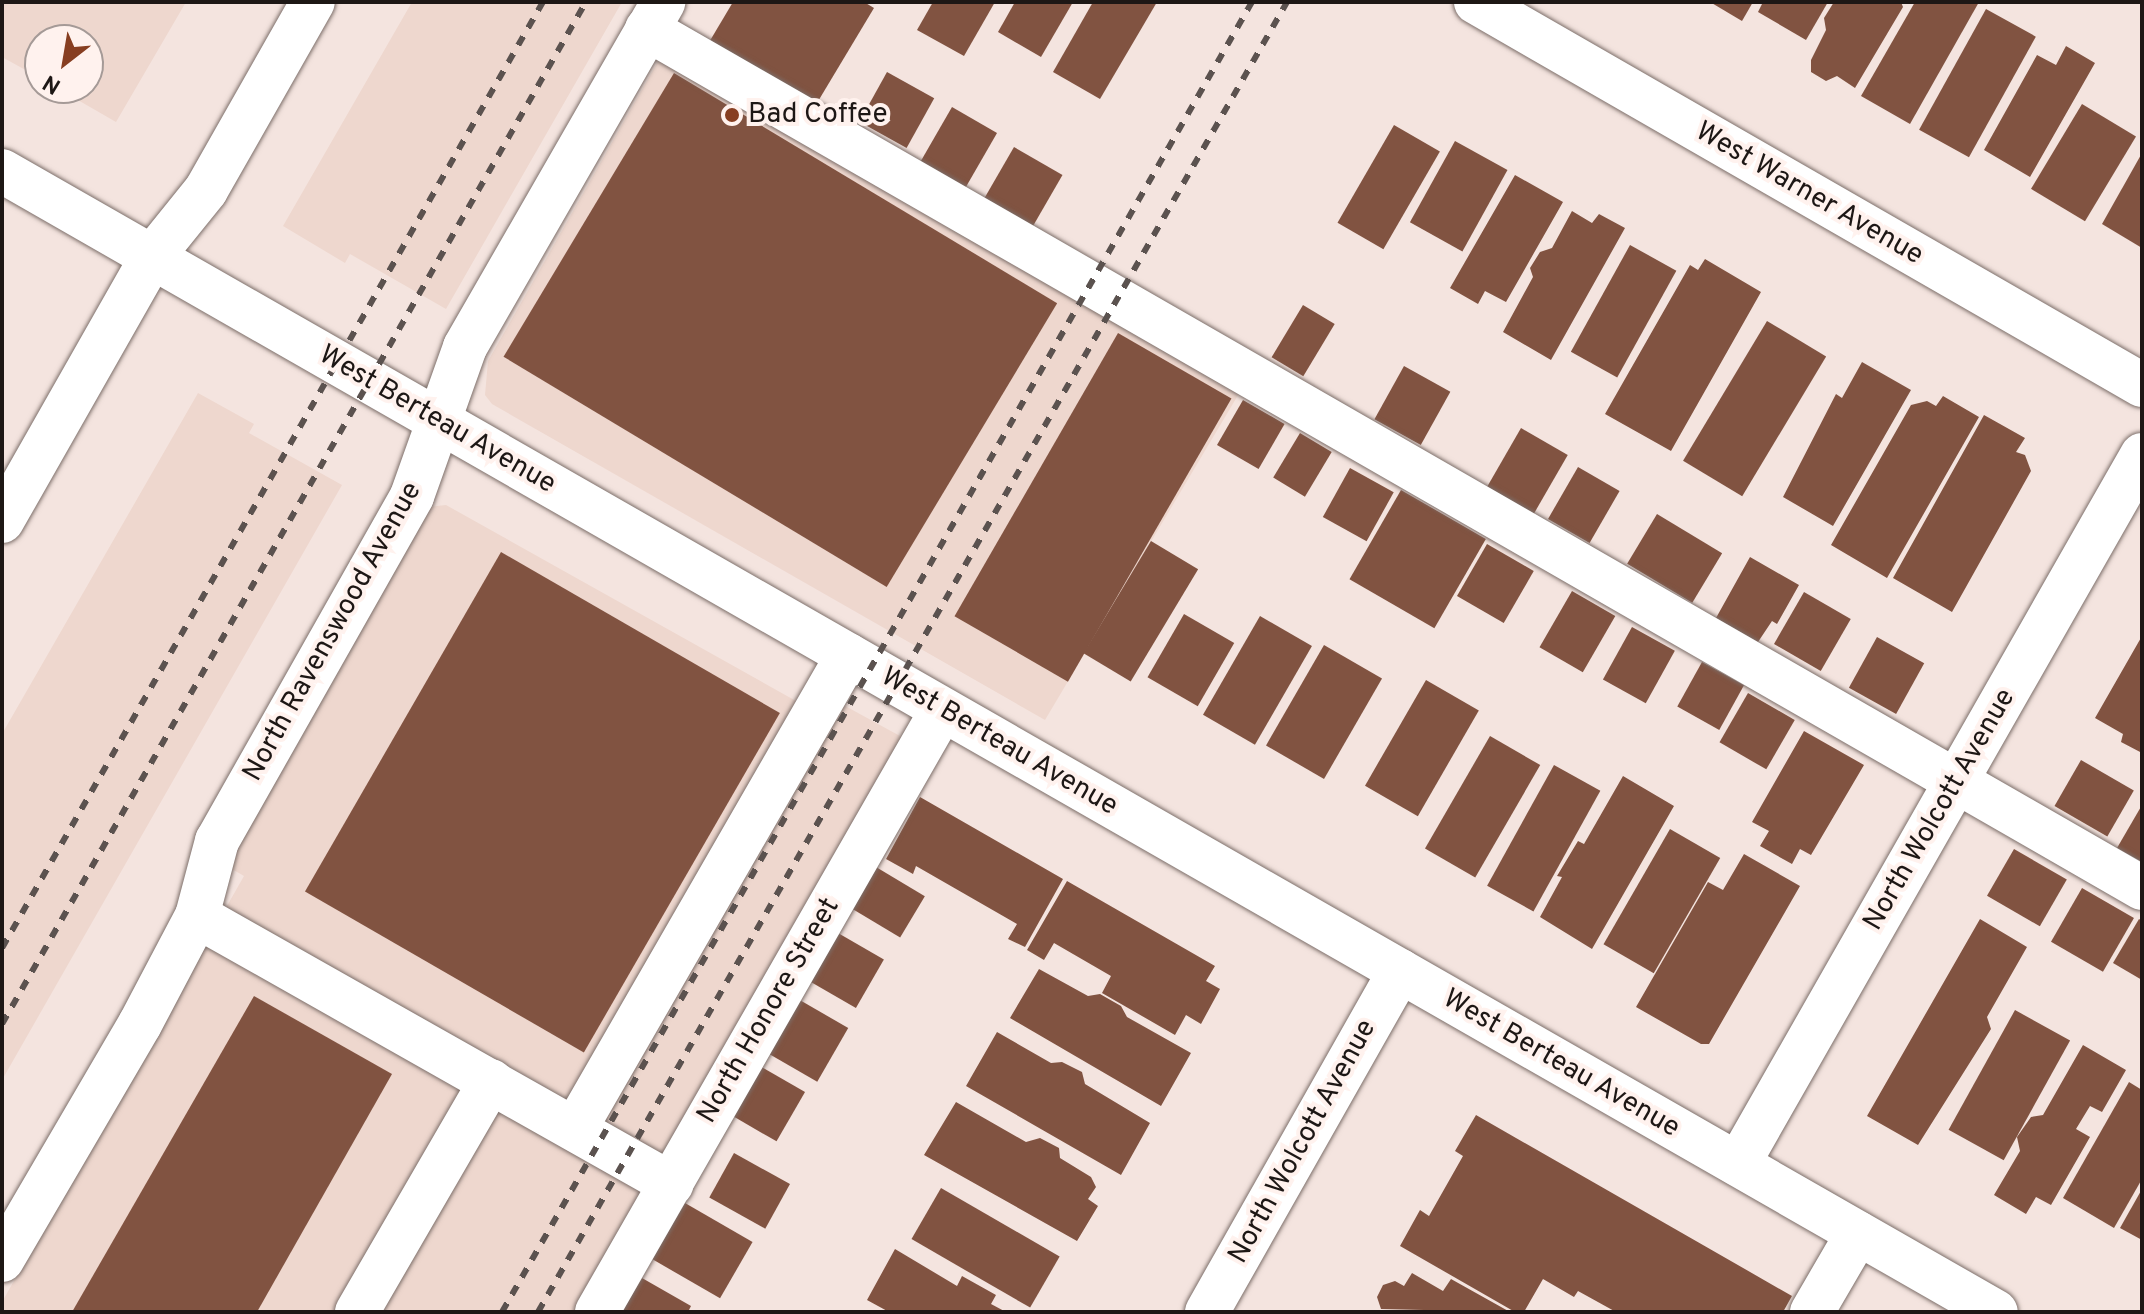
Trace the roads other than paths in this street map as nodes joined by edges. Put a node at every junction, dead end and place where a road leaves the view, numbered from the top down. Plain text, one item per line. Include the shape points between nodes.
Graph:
1 (313, 2) edge
2 (1476, 2) edge
3 (655, 16) edge
4 (2, 171) edge
5 (152, 257) junction
6 (2142, 385) edge
7 (439, 421) junction
8 (2142, 455) edge
9 (2, 521) edge
10 (848, 655) junction
11 (942, 710) junction
12 (1957, 780) junction
13 (2142, 888) edge
14 (197, 916) junction
15 (1400, 971) junction
16 (491, 1081) junction
17 (575, 1129) junction
18 (1738, 1164) junction
19 (671, 1184) junction
20 (1858, 1233) junction
21 (2, 1260) edge
22 (357, 1312) edge
23 (597, 1312) edge
24 (1207, 1312) edge
25 (1812, 1312) edge
26 (1996, 1312) edge

1 - 5 street via 206,190
2 - 6 street, West Warner Avenue
3 - 7 street, North Ravenswood Avenue via 465,347
3 - 12 street
4 - 5 street, West Berteau Avenue
5 - 7 street, West Berteau Avenue
5 - 9 street
7 - 10 street, West Berteau Avenue
7 - 14 street, North Ravenswood Avenue via 412,496 217,841
8 - 12 street, North Wolcott Avenue
10 - 11 street, West Berteau Avenue
10 - 17 street
11 - 15 street, West Berteau Avenue
11 - 19 street, North Honore Street
12 - 13 street
12 - 18 street, North Wolcott Avenue
14 - 16 street
14 - 21 street, North Ravenswood Avenue
15 - 18 street, West Berteau Avenue
15 - 24 street, North Wolcott Avenue
16 - 17 street
16 - 22 street
17 - 19 street
18 - 20 street, West Berteau Avenue
19 - 23 street, North Honore Street
20 - 25 street
20 - 26 street, West Berteau Avenue

